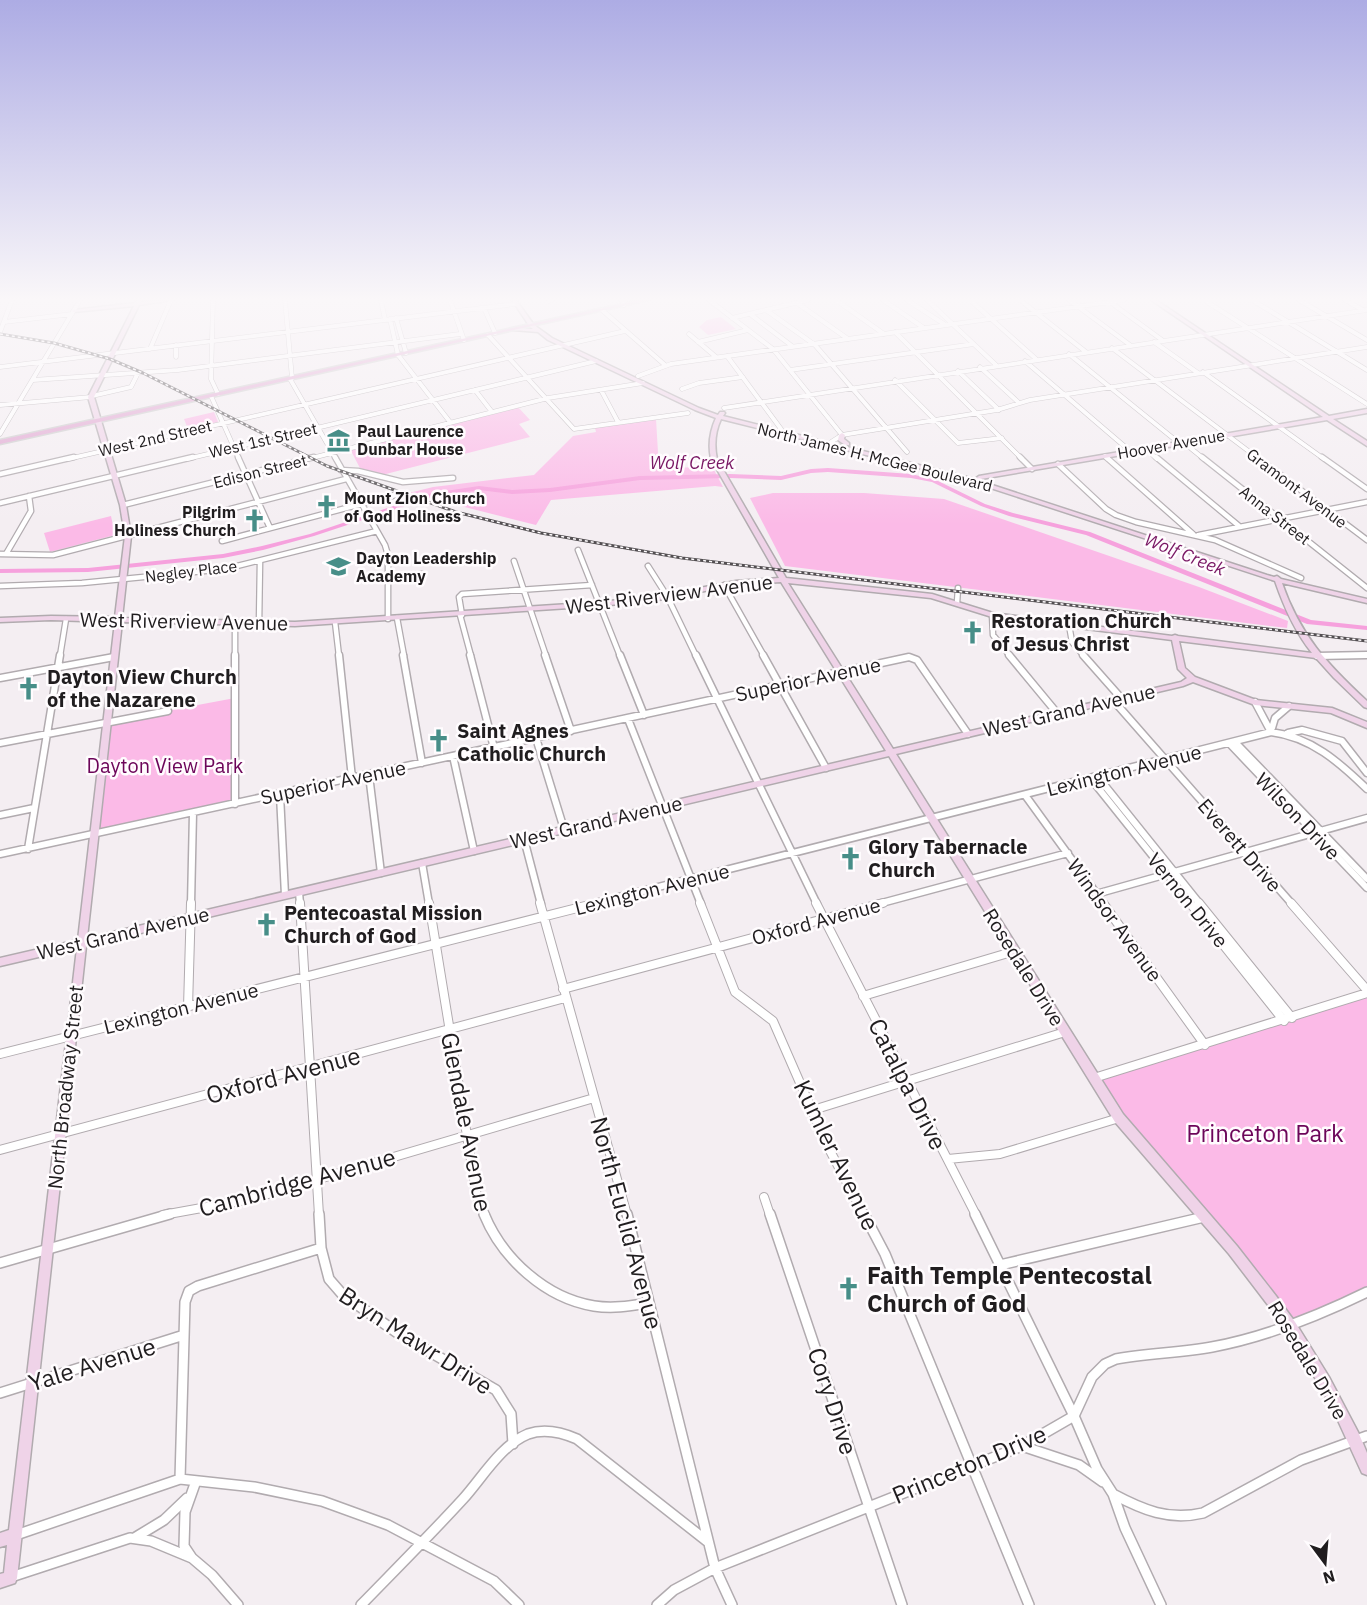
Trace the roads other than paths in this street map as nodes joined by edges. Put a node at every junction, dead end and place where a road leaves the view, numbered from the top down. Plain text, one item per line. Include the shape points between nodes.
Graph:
1 (36, 375) edge
2 (102, 375) joint
3 (137, 375) edge
4 (211, 375) edge
5 (291, 375) edge
6 (305, 375) edge
7 (414, 375) edge
8 (434, 375) edge
9 (525, 375) edge
10 (540, 375) edge
11 (626, 375) edge
12 (794, 375) edge
13 (841, 375) edge
14 (931, 375) edge
15 (938, 375) edge
16 (962, 375) edge
17 (988, 375) edge
18 (1041, 375) edge
19 (1095, 375) edge
20 (1147, 375) edge
21 (1188, 375) edge
22 (1203, 375) edge
23 (1264, 375) edge
24 (1321, 375) edge
25 (638, 376) edge
26 (743, 377) joint
27 (291, 378) junction
28 (528, 378) junction
29 (417, 379) junction
30 (33, 380) junction
31 (895, 380) junction
32 (1154, 380) junction
33 (643, 383) junction
34 (852, 387) junction
35 (1110, 387) junction
36 (682, 389) dead end
37 (475, 390) junction
38 (601, 390) junction
39 (809, 393) junction
40 (218, 394) junction
41 (1064, 394) junction
42 (92, 396) junction
43 (211, 396) junction
44 (546, 398) junction
45 (433, 400) junction
46 (761, 400) junction
47 (19, 402) junction
48 (1018, 402) junction
49 (1367, 404) edge
50 (0, 405) edge
51 (304, 405) junction
52 (999, 410) junction
53 (1367, 411) edge
54 (492, 412) junction
55 (721, 412) junction
56 (688, 413) dead end
57 (976, 413) junction
58 (1327, 418) junction
59 (731, 420) junction
60 (933, 420) junction
61 (97, 421) junction
62 (450, 422) junction
63 (618, 422) junction
64 (222, 423) junction
65 (715, 425) junction
66 (1278, 426) junction
67 (316, 428) junction
68 (888, 428) junction
69 (781, 429) junction
70 (0, 434) edge
71 (842, 435) junction
72 (1226, 435) junction
73 (1002, 438) junction
74 (0, 442) edge
75 (830, 442) junction
76 (1181, 443) junction
77 (847, 444) junction
78 (1367, 444) edge
79 (233, 447) junction
80 (1146, 449) junction
81 (105, 450) junction
82 (330, 452) junction
83 (907, 452) dead end
84 (1130, 452) junction
85 (1105, 456) junction
86 (1058, 464) junction
87 (1032, 469) junction
88 (340, 470) junction
89 (0, 474) edge
90 (245, 475) junction
91 (996, 475) junction
92 (113, 476) junction
93 (453, 478) dead end
94 (346, 479) junction
95 (978, 480) junction
96 (998, 484) junction
97 (1367, 489) edge
98 (399, 494) dead end
99 (29, 496) junction
100 (258, 502) junction
101 (1367, 502) edge
102 (0, 503) edge
103 (123, 505) junction
104 (362, 505) junction
105 (1326, 510) junction
106 (1279, 519) junction
107 (1239, 526) junction
108 (270, 528) junction
109 (376, 529) junction
110 (1196, 535) junction
111 (128, 536) junction
112 (1367, 540) edge
113 (222, 541) dead end
114 (578, 550) dead end
115 (3, 554) edge
116 (260, 561) junction
117 (514, 561) dead end
118 (648, 566) dead end
119 (422, 574) dead end
120 (122, 578) junction
121 (388, 578) junction
122 (1277, 578) junction
123 (1302, 578) dead end
124 (783, 580) junction
125 (1364, 583) edge
126 (592, 585) junction
127 (724, 585) junction
128 (0, 586) edge
129 (958, 588) dead end
130 (1367, 588) edge
131 (523, 590) junction
132 (667, 596) junction
133 (1367, 597) edge
134 (1367, 601) edge
135 (957, 603) junction
136 (600, 604) junction
137 (530, 609) junction
138 (461, 615) junction
139 (992, 615) junction
140 (397, 618) junction
141 (66, 619) junction
142 (118, 619) junction
143 (388, 619) junction
144 (0, 620) edge
145 (144, 620) junction
146 (335, 622) junction
147 (235, 624) junction
148 (259, 624) junction
149 (1069, 625) junction
150 (116, 635) junction
151 (1175, 638) junction
152 (1367, 655) edge
153 (1315, 656) junction
154 (114, 657) junction
155 (57, 667) junction
156 (840, 673) junction
157 (0, 678) edge
158 (1192, 679) junction
159 (780, 686) junction
160 (717, 699) junction
161 (1117, 699) junction
162 (1255, 702) junction
163 (1289, 705) junction
164 (1367, 705) edge
165 (168, 711) dead end
166 (1057, 713) junction
167 (644, 715) junction
168 (628, 719) junction
169 (107, 722) junction
170 (1367, 725) edge
171 (571, 731) junction
172 (1272, 732) junction
173 (1288, 733) junction
174 (46, 734) junction
175 (968, 734) junction
176 (536, 738) junction
177 (1232, 742) junction
178 (0, 743) edge
179 (494, 748) junction
180 (891, 753) junction
181 (453, 756) junction
182 (1164, 759) junction
183 (422, 763) junction
184 (826, 768) junction
185 (1367, 773) edge
186 (369, 775) junction
187 (352, 778) junction
188 (1095, 778) junction
189 (758, 784) junction
190 (1367, 789) edge
191 (280, 795) junction
192 (1025, 795) junction
193 (235, 804) junction
194 (662, 807) junction
195 (34, 808) junction
196 (193, 813) junction
197 (0, 815) edge
198 (931, 818) junction
199 (1367, 818) edge
200 (564, 830) junction
201 (1318, 832) junction
202 (93, 834) junction
203 (524, 839) junction
204 (28, 849) junction
205 (474, 851) junction
206 (1246, 852) junction
207 (792, 853) junction
208 (0, 854) edge
209 (1068, 854) junction
210 (422, 863) junction
211 (381, 873) junction
212 (1171, 873) junction
213 (691, 879) junction
214 (1367, 879) edge
215 (970, 880) junction
216 (1367, 888) edge
217 (300, 892) junction
218 (1096, 894) junction
219 (285, 895) junction
220 (544, 916) junction
221 (190, 918) junction
222 (824, 919) junction
223 (82, 942) junction
224 (435, 943) junction
225 (718, 948) junction
226 (1015, 951) junction
227 (0, 962) edge
228 (305, 976) junction
229 (1367, 991) edge
230 (564, 994) junction
231 (863, 996) junction
232 (188, 1007) junction
233 (1288, 1020) junction
234 (450, 1030) junction
235 (1065, 1032) junction
236 (71, 1036) junction
237 (1205, 1045) junction
238 (0, 1054) edge
239 (310, 1067) junction
240 (1094, 1079) junction
241 (906, 1080) junction
242 (594, 1098) junction
243 (813, 1110) junction
244 (1119, 1118) junction
245 (60, 1134) junction
246 (468, 1135) junction
247 (0, 1150) edge
248 (948, 1159) junction
249 (317, 1179) junction
250 (765, 1197) dead end
251 (1204, 1217) junction
252 (321, 1248) junction
253 (47, 1249) junction
254 (0, 1263) edge
255 (1000, 1265) junction
256 (1367, 1292) edge
257 (649, 1303) junction
258 (1289, 1326) junction
259 (184, 1335) junction
260 (32, 1383) junction
261 (0, 1393) edge
262 (1074, 1416) junction
263 (1367, 1436) edge
264 (1354, 1440) junction
265 (513, 1443) junction
266 (1022, 1446) junction
267 (972, 1466) junction
268 (1367, 1468) edge
269 (180, 1479) junction
270 (196, 1481) junction
271 (1106, 1483) junction
272 (1113, 1494) junction
273 (189, 1496) junction
274 (868, 1507) junction
275 (15, 1535) junction
276 (135, 1537) junction
277 (0, 1540) edge
278 (421, 1542) junction
279 (708, 1542) junction
280 (192, 1558) junction
281 (715, 1568) junction
282 (5, 1580) edge
283 (238, 1605) edge
284 (361, 1605) edge
285 (519, 1605) edge
286 (657, 1605) edge
287 (732, 1605) edge
288 (902, 1605) edge
289 (1029, 1605) edge
290 (1161, 1605) edge

1 - 30 street
2 - 30 street
2 - 42 street
3 - 42 street via 131,387
4 - 40 street
5 - 27 street
6 - 27 main road
7 - 29 street
8 - 29 street, West 2nd Street
9 - 28 street
10 - 28 street, West 1st Street
11 - 33 street, North James H. McGee Boulevard
12 - 39 street
13 - 34 street
14 - 31 street
15 - 57 street
16 - 52 street
17 - 48 street
18 - 41 street
19 - 35 street, Anna Street
20 - 32 street, Gramont Avenue
21 - 32 street
22 - 66 street
23 - 58 street
24 - 49 street
25 - 55 street, North James H. McGee Boulevard
26 - 36 street
26 - 46 street
27 - 40 main road
27 - 51 street
28 - 37 street, West 1st Street
28 - 44 street
29 - 45 street
29 - 51 street, West 2nd Street
30 - 47 street
31 - 34 street
31 - 60 street
32 - 35 street
32 - 72 street, Gramont Avenue
33 - 38 street, Edison Street
33 - 55 street, North James H. McGee Boulevard
34 - 39 street
34 - 68 street
35 - 41 street
35 - 76 street, Anna Street
37 - 45 street, West 1st Street
37 - 54 street
38 - 44 street, Edison Street
38 - 63 street
39 - 46 street
39 - 71 street
40 - 43 main road
41 - 48 street
41 - 84 street
42 - 47 street
42 - 61 street, North Broadway Street
43 - 61 main road
43 - 64 street
44 - 54 street, Edison Street
44 - 63 street via 574,429
45 - 62 street
45 - 67 street, West 1st Street
46 - 55 street
46 - 69 street
47 - 50 street
47 - 70 street
48 - 52 street
51 - 64 street, West 2nd Street
51 - 67 street
52 - 57 street
53 - 58 street, Hoover Avenue
54 - 62 street, Edison Street
55 - 59 street, North James H. McGee Boulevard
55 - 65 street, Rosedale Drive
55 - 69 street, North James H. McGee Boulevard
56 - 63 street
57 - 60 street
57 - 73 street
58 - 66 street, Hoover Avenue
58 - 78 street
59 - 65 street
59 - 75 street, North James H. McGee Boulevard
60 - 68 street
60 - 73 street via 959,444
61 - 74 main road
61 - 81 street, North Broadway Street
62 - 82 street, Edison Street
64 - 79 street
64 - 81 street, West 2nd Street
65 - 124 street, Rosedale Drive via 712,453 717,466
66 - 72 street, Hoover Avenue
66 - 97 street
67 - 79 street, West 1st Street
67 - 82 street
68 - 71 street
68 - 83 street
69 - 75 street, North James H. McGee Boulevard
71 - 75 street
71 - 77 street via 841,440
72 - 76 street, Hoover Avenue
72 - 105 street, Gramont Avenue
73 - 87 street
75 - 77 street, North James H. McGee Boulevard
75 - 95 street, North James H. McGee Boulevard
76 - 80 street, Hoover Avenue
76 - 106 street, Anna Street
77 - 95 street, North James H. McGee Boulevard
79 - 90 street
79 - 92 street, West 1st Street
80 - 84 street, Hoover Avenue
80 - 107 street
81 - 89 street, West 2nd Street
81 - 92 street, North Broadway Street
82 - 88 street
82 - 90 street, Edison Street
84 - 85 street, Hoover Avenue
85 - 86 street, Hoover Avenue
85 - 110 street
86 - 87 street, Hoover Avenue
86 - 110 street via 1116,515
87 - 91 street, Hoover Avenue
88 - 93 street via 402,482
88 - 94 street
90 - 100 street
90 - 103 street, Edison Street
91 - 95 street, Hoover Avenue
91 - 96 street via 993,479
92 - 99 street, West 1st Street
92 - 103 street, North Broadway Street
94 - 100 street
94 - 104 street
95 - 96 street, North James H. McGee Boulevard
95 - 122 street, North James H. McGee Boulevard
96 - 122 street, North James H. McGee Boulevard
98 - 104 street
99 - 102 street, West 1st Street
99 - 115 street via 31,511
100 - 108 street
100 - 111 street
101 - 105 street
103 - 111 street, North Broadway Street
104 - 108 street
104 - 109 street
105 - 106 street
105 - 112 street, Gramont Avenue
106 - 107 street
106 - 125 street, Anna Street
107 - 110 street
108 - 113 street
109 - 116 street, Negley Place
109 - 121 street via 387,550
110 - 123 street
111 - 115 street via 53,555
111 - 120 street, North Broadway Street
114 - 126 street
116 - 120 street, Negley Place via 225,569
116 - 148 street
117 - 131 street
118 - 132 street, Catalpa Drive
119 - 121 street
120 - 128 street, Negley Place
120 - 142 street, North Broadway Street
121 - 143 street
122 - 133 street, North James H. McGee Boulevard
122 - 134 main road, North James H. McGee Boulevard
122 - 153 street
124 - 127 street, West Riverview Avenue
124 - 135 street, West Riverview Avenue via 932,596
124 - 156 street, Rosedale Drive
125 - 130 street, Anna Street
126 - 131 street
126 - 136 street
127 - 132 street, West Riverview Avenue
127 - 159 street
129 - 135 street
131 - 137 street
131 - 138 street via 462,594
132 - 136 street, West Riverview Avenue
132 - 160 street, Catalpa Drive
135 - 139 street, West Riverview Avenue
136 - 137 street, West Riverview Avenue
136 - 167 street
137 - 138 street, West Riverview Avenue
137 - 171 street
138 - 140 street, West Riverview Avenue
138 - 179 street
139 - 149 street, West Riverview Avenue
139 - 166 street via 993,635
140 - 143 street, West Riverview Avenue
140 - 183 street
141 - 142 street, West Riverview Avenue
141 - 144 street, West Riverview Avenue
141 - 155 street
142 - 145 street, West Riverview Avenue
142 - 150 street, North Broadway Street
143 - 146 street, West Riverview Avenue
145 - 147 street, West Riverview Avenue
145 - 150 street via 126,625
146 - 148 main road, West Riverview Avenue
146 - 187 street
147 - 148 street, West Riverview Avenue
147 - 193 street
149 - 151 street, West Riverview Avenue
149 - 161 street, Everett Drive via 1072,642
150 - 154 street, North Broadway Street
151 - 153 street, West Riverview Avenue
151 - 158 street via 1182,669
152 - 153 street, West Riverview Avenue
153 - 164 street
154 - 155 street
154 - 169 street, North Broadway Street
155 - 157 street
155 - 174 street
156 - 159 street, Superior Avenue
156 - 175 street, Superior Avenue via 913,657
156 - 180 street, Rosedale Drive
158 - 161 street, West Grand Avenue
158 - 162 street
159 - 160 street, Superior Avenue
159 - 184 street
160 - 167 street, Superior Avenue
160 - 189 street, Catalpa Drive
161 - 166 street, West Grand Avenue
161 - 182 street, Everett Drive
162 - 163 street
162 - 172 street
163 - 170 street via 1342,713
163 - 172 street via 1275,718
165 - 169 street
166 - 175 street, West Grand Avenue
167 - 168 street, Superior Avenue
168 - 171 street, Superior Avenue
168 - 194 street, Kumler Avenue
169 - 174 street
169 - 202 street, North Broadway Street
171 - 176 street, Superior Avenue
172 - 173 street, Lexington Avenue
172 - 177 street, Lexington Avenue
173 - 185 street, Lexington Avenue via 1302,730 1342,741
173 - 190 street via 1336,760
174 - 178 street
174 - 195 street
175 - 180 street, West Grand Avenue
176 - 179 street, Superior Avenue
176 - 200 street
177 - 182 street, Lexington Avenue
177 - 201 street, Wilson Drive
179 - 181 street, Superior Avenue
180 - 184 street, West Grand Avenue
180 - 198 street, Rosedale Drive
181 - 183 street, Superior Avenue
181 - 205 street
182 - 188 street, Lexington Avenue
182 - 206 street, Everett Drive
183 - 186 street, Superior Avenue
184 - 189 street, West Grand Avenue
186 - 187 street, Superior Avenue
186 - 211 street
187 - 191 street, Superior Avenue
188 - 192 street, Lexington Avenue
188 - 212 street, Vernon Drive
189 - 194 street, West Grand Avenue
189 - 207 street, Catalpa Drive
191 - 193 street, Superior Avenue
191 - 219 street
192 - 198 street, Lexington Avenue
192 - 209 street, Windsor Avenue
193 - 196 street, Superior Avenue
194 - 200 street, West Grand Avenue
194 - 213 street, Kumler Avenue
195 - 197 street
195 - 204 street
196 - 202 street, Superior Avenue
196 - 221 street
198 - 207 street, Lexington Avenue
198 - 215 street, Rosedale Drive
199 - 201 street
200 - 203 street, West Grand Avenue
201 - 206 street
201 - 214 street, Wilson Drive
201 - 216 street, Wilson Drive
202 - 204 street, Superior Avenue
202 - 223 street, North Broadway Street
203 - 205 street, West Grand Avenue
203 - 220 street, North Euclid Avenue
204 - 208 street, Superior Avenue
205 - 210 street, West Grand Avenue
206 - 212 street
206 - 229 street, Everett Drive
207 - 213 street, Lexington Avenue
207 - 222 street, Catalpa Drive
209 - 215 street, Oxford Avenue
209 - 218 street, Windsor Avenue
210 - 211 street, West Grand Avenue
210 - 224 street, Glendale Avenue
211 - 217 street, West Grand Avenue
212 - 218 street
212 - 233 street, Vernon Drive
213 - 220 street, Lexington Avenue
213 - 225 street, Kumler Avenue
215 - 222 street, Oxford Avenue
215 - 226 street, Rosedale Drive
217 - 219 street, West Grand Avenue
217 - 228 street, Bryn Mawr Drive
218 - 237 street, Windsor Avenue
219 - 221 street, West Grand Avenue
220 - 224 street, Lexington Avenue
220 - 230 street, North Euclid Avenue
221 - 223 street, West Grand Avenue
221 - 232 street
222 - 225 street, Oxford Avenue
222 - 231 street, Catalpa Drive
223 - 227 street, West Grand Avenue
223 - 236 street, North Broadway Street
224 - 228 street, Lexington Avenue
224 - 234 street, Glendale Avenue
225 - 230 street, Oxford Avenue
225 - 243 street, Kumler Avenue via 740,998 773,1021
226 - 231 street
226 - 235 street, Rosedale Drive
228 - 232 street, Lexington Avenue
228 - 239 street, Bryn Mawr Drive
229 - 233 street
230 - 234 street, Oxford Avenue
230 - 242 street, North Euclid Avenue
231 - 241 street, Catalpa Drive
232 - 236 street, Lexington Avenue
233 - 237 street
234 - 239 street, Oxford Avenue
234 - 246 street, Glendale Avenue
235 - 240 street, Rosedale Drive
235 - 241 street
236 - 238 street, Lexington Avenue
236 - 245 street, North Broadway Street
237 - 240 street
239 - 245 street, Oxford Avenue
239 - 249 street, Bryn Mawr Drive
240 - 244 street, Rosedale Drive
241 - 243 street
241 - 248 street, Catalpa Drive
242 - 246 street, Cambridge Avenue
242 - 257 street, North Euclid Avenue
243 - 267 street, Kumler Avenue via 838,1167 885,1254
244 - 248 street via 1000,1154
244 - 251 street, Rosedale Drive
245 - 247 street, Oxford Avenue
245 - 253 street, North Broadway Street
246 - 249 street, Cambridge Avenue
246 - 257 street, Glendale Avenue via 484,1219 502,1249 522,1270 543,1286 582,1302 620,1307
248 - 255 street, Catalpa Drive
249 - 252 street, Bryn Mawr Drive
249 - 253 street, Cambridge Avenue via 231,1203 164,1215
250 - 274 street, Cory Drive
251 - 255 street
251 - 258 street, Rosedale Drive
252 - 259 street via 195,1287 186,1299
252 - 265 street, Bryn Mawr Drive via 329,1279 342,1294 399,1334 496,1390 512,1415
253 - 254 street, Cambridge Avenue
253 - 260 street, North Broadway Street
255 - 262 street, Catalpa Drive
256 - 258 street
257 - 279 street, North Euclid Avenue
258 - 262 street via 1213,1347 1116,1359 1092,1377
258 - 264 street, Rosedale Drive via 1319,1372
259 - 260 street, Yale Avenue
259 - 269 street
260 - 261 street, Yale Avenue
260 - 275 street, North Broadway Street
262 - 266 street, Princeton Drive
262 - 271 street, Catalpa Drive
263 - 264 street
264 - 268 street, Rosedale Drive
264 - 272 street via 1310,1456 1192,1517 1156,1515
265 - 278 street
265 - 279 street via 545,1430 577,1440
266 - 267 street, Princeton Drive
266 - 271 street via 1079,1465
267 - 274 street, Princeton Drive
267 - 289 street, Kumler Avenue
269 - 270 street
269 - 275 street
270 - 273 street
270 - 278 street via 254,1487 322,1501 388,1525
271 - 272 street, Catalpa Drive
272 - 290 street, Catalpa Drive
273 - 276 street via 164,1521
273 - 280 street via 183,1528 184,1546
274 - 281 street, Princeton Drive
274 - 288 street, Cory Drive
275 - 277 street
275 - 282 street, North Broadway Street
276 - 280 street
276 - 282 street
278 - 284 street
278 - 285 street via 494,1581
279 - 281 street, North Euclid Avenue
280 - 283 street
281 - 286 street, Princeton Drive via 674,1590
281 - 287 street, North Euclid Avenue

